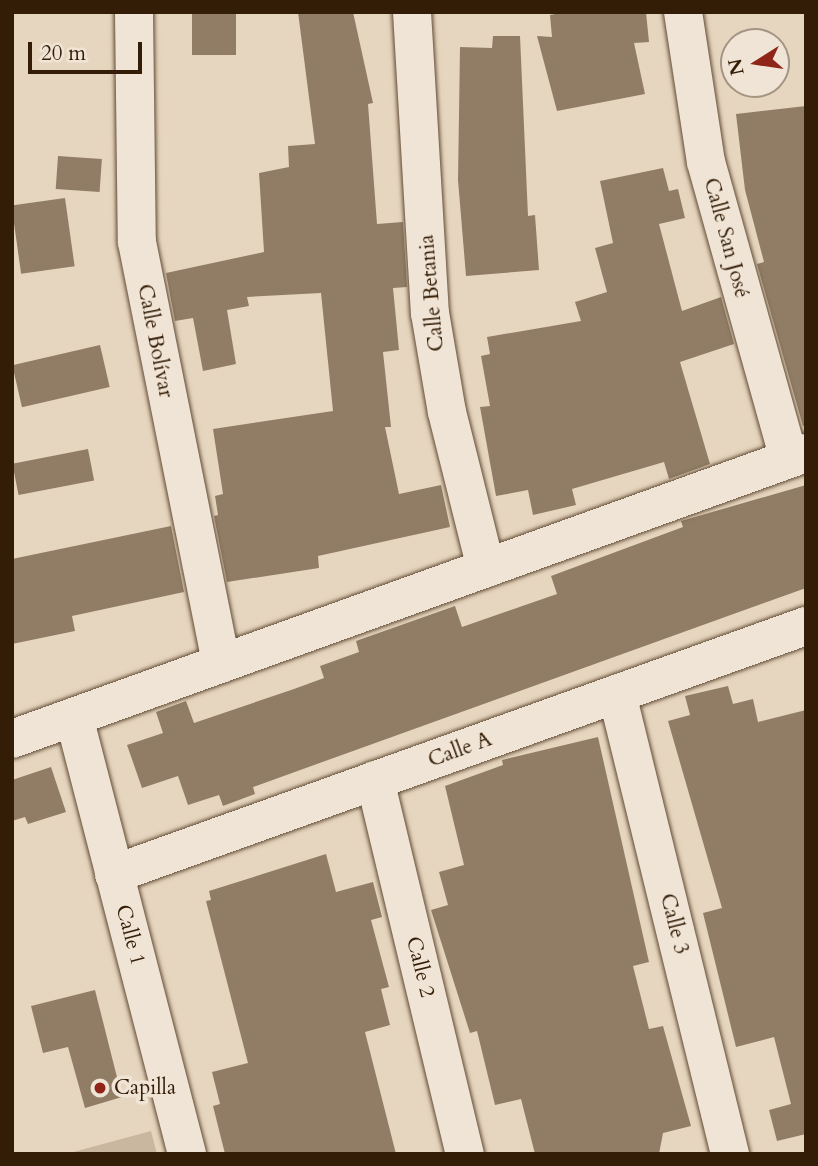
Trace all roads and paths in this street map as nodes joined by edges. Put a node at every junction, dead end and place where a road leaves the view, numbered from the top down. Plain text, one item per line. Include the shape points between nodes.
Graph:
1 (134, 12) edge
2 (412, 12) edge
3 (683, 12) edge
4 (797, 456) edge
5 (486, 568) junction
6 (806, 626) edge
7 (221, 664) junction
8 (617, 694) junction
9 (74, 717) junction
10 (12, 739) edge
11 (375, 780) junction
12 (114, 874) junction
13 (187, 1154) edge
14 (465, 1154) edge
15 (730, 1154) edge

1 - 7 street, Calle Bolívar via 137,242
2 - 5 street, Calle Betania via 430,313 447,412
3 - 4 street, Calle San José via 706,162
4 - 5 street
5 - 7 street
6 - 8 street, Calle A
7 - 9 street
8 - 11 street, Calle A
8 - 15 street, Calle 3
9 - 10 street
9 - 12 street, Calle 1
11 - 12 street, Calle A
11 - 14 street, Calle 2
12 - 13 street, Calle 1

